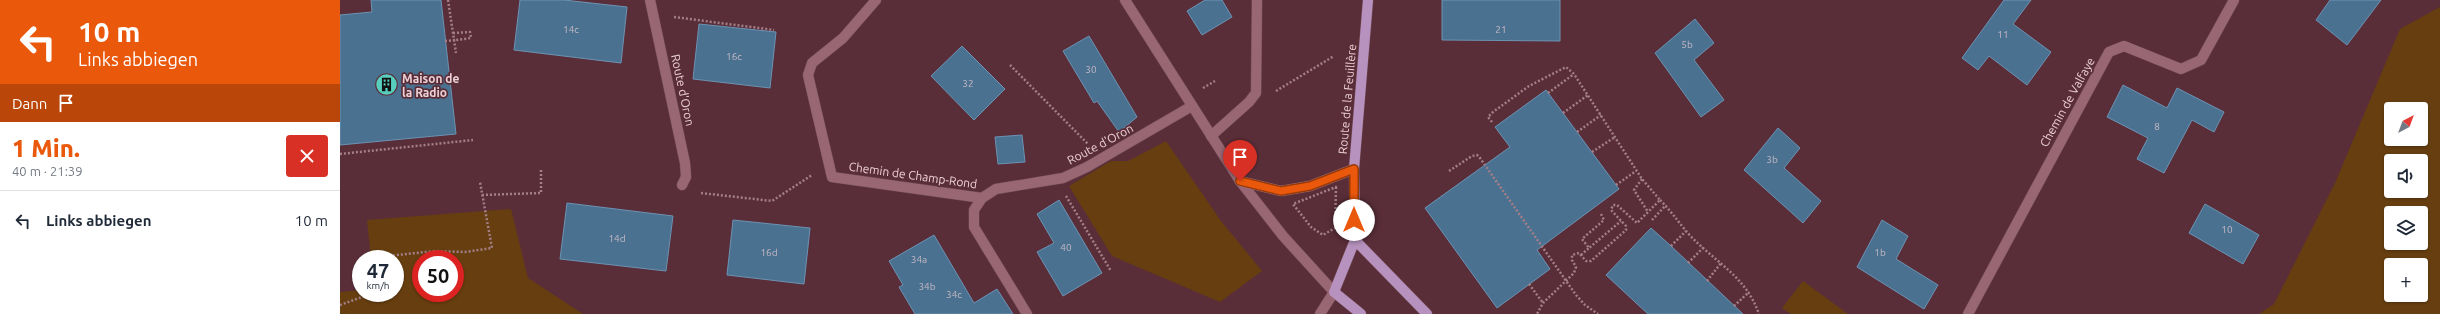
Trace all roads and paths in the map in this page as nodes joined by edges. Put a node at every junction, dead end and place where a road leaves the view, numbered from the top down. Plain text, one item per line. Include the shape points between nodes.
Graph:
1 (448, 0) edge
2 (650, 0) edge
3 (876, 0) edge
4 (1125, 0) edge
5 (1257, 0) edge
6 (1368, 0) edge
7 (2234, 0) edge
8 (655, 23) junction
9 (774, 30) dead end
10 (453, 33) junction
11 (445, 41) dead end
12 (456, 53) dead end
13 (1334, 56) dead end
14 (1010, 65) dead end
15 (1574, 74) junction
16 (1256, 93) junction
17 (1548, 93) dead end
18 (1588, 95) junction
19 (1192, 106) junction
20 (1563, 113) dead end
21 (1601, 115) junction
22 (1492, 122) dead end
23 (1577, 132) dead end
24 (1211, 136) junction
25 (1615, 137) junction
26 (473, 140) dead end
27 (1592, 152) dead end
28 (340, 154) edge
29 (1102, 159) junction
30 (828, 165) junction
31 (541, 168) dead end
32 (1354, 169) junction
33 (1636, 170) junction
34 (1450, 171) dead end
35 (1056, 179) junction
36 (1642, 179) junction
37 (1240, 181) junction
38 (480, 182) dead end
39 (682, 185) joint
40 (1616, 185) dead end
41 (1336, 187) joint
42 (482, 195) junction
43 (982, 198) junction
44 (1660, 200) junction
45 (1666, 205) junction
46 (1648, 212) junction
47 (1601, 214) dead end
48 (1652, 220) dead end
49 (1621, 221) junction
50 (1686, 231) junction
51 (1355, 240) junction
52 (1671, 246) dead end
53 (1704, 247) junction
54 (1589, 248) junction
55 (404, 255) edge
56 (1581, 255) junction
57 (1688, 263) dead end
58 (1721, 263) junction
59 (1111, 271) dead end
60 (1566, 281) junction
61 (1707, 281) dead end
62 (1529, 284) dead end
63 (1334, 292) junction
64 (1749, 292) junction
65 (352, 301) edge
66 (1542, 303) junction
67 (340, 305) edge
68 (1734, 306) dead end
69 (1027, 314) edge
70 (1320, 314) edge
71 (1361, 314) edge
72 (1427, 314) edge
73 (1537, 314) edge
74 (1598, 314) edge
75 (1759, 314) edge
76 (1968, 314) edge

1 - 10 path
2 - 8 street, Route d'Oron
3 - 30 street, Chemin de Champ-Rond via 843,38 812,63 808,75
4 - 19 street
5 - 16 street
6 - 32 main road, Route de la Feuillère
7 - 76 street, Chemin de Valfaye via 2201,60 2181,69 2124,46 2109,52
8 - 9 path via 674,17
8 - 39 street, Route d'Oron via 685,163 686,177
10 - 11 path, bridge via 470,32 471,38
10 - 12 path
13 - 16 path via 1264,98
14 - 29 path
15 - 17 path
15 - 18 path
15 - 22 path via 1566,67 1529,86 1488,117
16 - 24 street
18 - 20 path
18 - 21 path
19 - 24 street
19 - 29 street, Route d'Oron
21 - 23 path
21 - 25 path
24 - 37 street
25 - 27 path
25 - 33 path
26 - 28 path
29 - 35 street, Route d'Oron
30 - 39 path via 772,201 700,193
30 - 43 street, Chemin de Champ-Rond via 832,177
31 - 42 path via 541,193
32 - 37 main road via 1310,186 1281,191
32 - 51 main road, Route de la Feuillère
33 - 36 path
33 - 40 path
34 - 60 path via 1477,155
35 - 43 street, Route d'Oron via 996,189
35 - 59 path
36 - 44 path
36 - 46 path via 1634,190
37 - 63 street via 1283,236
38 - 42 path
41 - 41 path via 1335,228 1323,235 1311,227 1293,204
42 - 55 path via 492,248
43 - 69 street via 974,210 974,227
44 - 45 path
44 - 46 path
45 - 48 path
45 - 50 path
46 - 49 path via 1639,222 1634,222 1617,205 1613,205 1611,210
47 - 54 path via 1604,220 1582,239
49 - 54 path
49 - 56 path via 1626,230 1592,260 1586,261
50 - 52 path
50 - 53 path
51 - 63 main road, Route de la Feuillère
51 - 72 main road
53 - 57 path
53 - 58 path
54 - 56 path
56 - 60 path via 1577,252 1572,255 1576,267
58 - 61 path
58 - 64 path
60 - 66 path
60 - 74 path via 1585,305
62 - 66 path
63 - 70 street
63 - 71 main road
64 - 68 path
64 - 75 path
65 - 67 path
66 - 73 path

